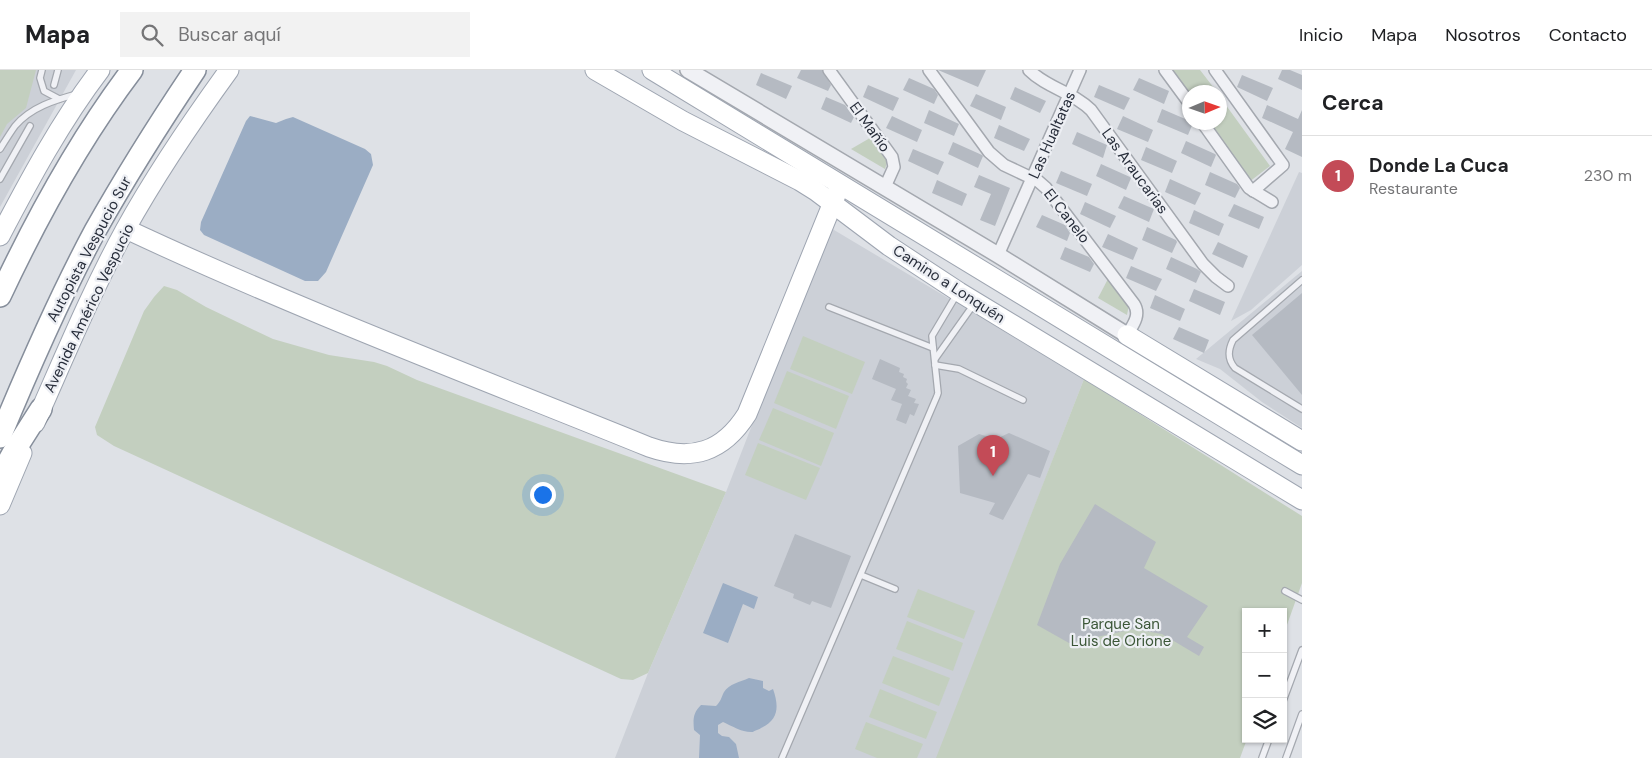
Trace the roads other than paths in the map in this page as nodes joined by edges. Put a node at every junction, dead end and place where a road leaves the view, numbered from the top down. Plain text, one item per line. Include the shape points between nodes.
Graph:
1 (42, 70) edge
2 (58, 70) edge
3 (132, 70) edge
4 (195, 70) edge
5 (229, 70) edge
6 (595, 70) edge
7 (652, 70) edge
8 (829, 70) edge
9 (929, 70) edge
10 (1029, 70) edge
11 (1080, 70) edge
12 (1165, 70) edge
13 (1214, 70) edge
14 (98, 72) edge
15 (695, 72) edge
16 (54, 86) dead end
17 (84, 92) junction
18 (1182, 93) edge
19 (1070, 94) junction
20 (59, 99) junction
21 (30, 126) dead end
22 (1208, 130) edge
23 (0, 149) edge
24 (1032, 178) junction
25 (0, 179) edge
26 (840, 184) junction
27 (885, 187) junction
28 (1253, 191) junction
29 (831, 202) junction
30 (1272, 202) dead end
31 (126, 229) junction
32 (0, 236) edge
33 (998, 255) junction
34 (1302, 280) edge
35 (1228, 286) dead end
36 (959, 292) junction
37 (0, 296) edge
38 (976, 302) junction
39 (829, 306) dead end
40 (1127, 335) junction
41 (933, 348) junction
42 (935, 362) junction
43 (1023, 400) dead end
44 (42, 409) junction
45 (1302, 409) edge
46 (0, 437) edge
47 (1302, 441) edge
48 (1302, 465) edge
49 (0, 476) edge
50 (1302, 500) edge
51 (0, 505) edge
52 (860, 575) junction
53 (895, 589) dead end
54 (1285, 590) dead end
55 (1302, 600) edge
56 (1302, 650) edge
57 (1284, 698) edge
58 (1302, 714) edge
59 (1268, 743) edge
60 (782, 758) edge
61 (1262, 758) edge
62 (1286, 758) edge

1 - 20 lane via 40,78 44,91
2 - 16 lane
3 - 37 highway via 62,174
4 - 46 highway, Autopista Vespucio Sur via 95,231 52,317
5 - 31 main road, Avenida Américo Vespucio via 183,136
6 - 29 main road, Camino a Lonquén via 800,181
7 - 26 main road, Camino a Lonquén
8 - 27 street, El Mañío via 892,157 894,170
9 - 24 street, El Canelo via 989,152 1004,165
10 - 19 street, Las Araucarias
11 - 19 street, Las Hualtatas
12 - 18 street
13 - 28 street via 1283,165
14 - 17 main road
15 - 27 street
17 - 20 lane
17 - 32 main road
19 - 24 street, Las Hualtatas
19 - 35 street, Las Araucarias via 1091,110 1203,264
20 - 23 lane via 28,115
21 - 25 lane
22 - 28 street
24 - 33 street, Las Hualtatas
24 - 40 street, El Canelo via 1046,188 1136,307 1137,318
26 - 29 main road
26 - 48 main road, Camino a Lonquén
27 - 33 street
28 - 30 street
29 - 31 main road via 747,414 735,432 719,445 702,452 682,454 649,447 217,271
29 - 36 main road, Camino a Lonquén via 889,246
31 - 44 main road, Avenida Américo Vespucio via 86,307
33 - 40 street
34 - 45 lane via 1233,340 1228,355 1235,368
36 - 38 main road, Camino a Lonquén
36 - 41 lane via 932,336
38 - 42 lane
38 - 50 main road, Camino a Lonquén
39 - 41 lane
40 - 47 main road
41 - 42 lane
42 - 43 lane via 959,369
42 - 52 lane via 937,396
44 - 49 highway
44 - 51 main road, Avenida Américo Vespucio
52 - 53 lane
52 - 60 lane
54 - 55 lane
56 - 57 lane
58 - 62 lane
59 - 61 lane

